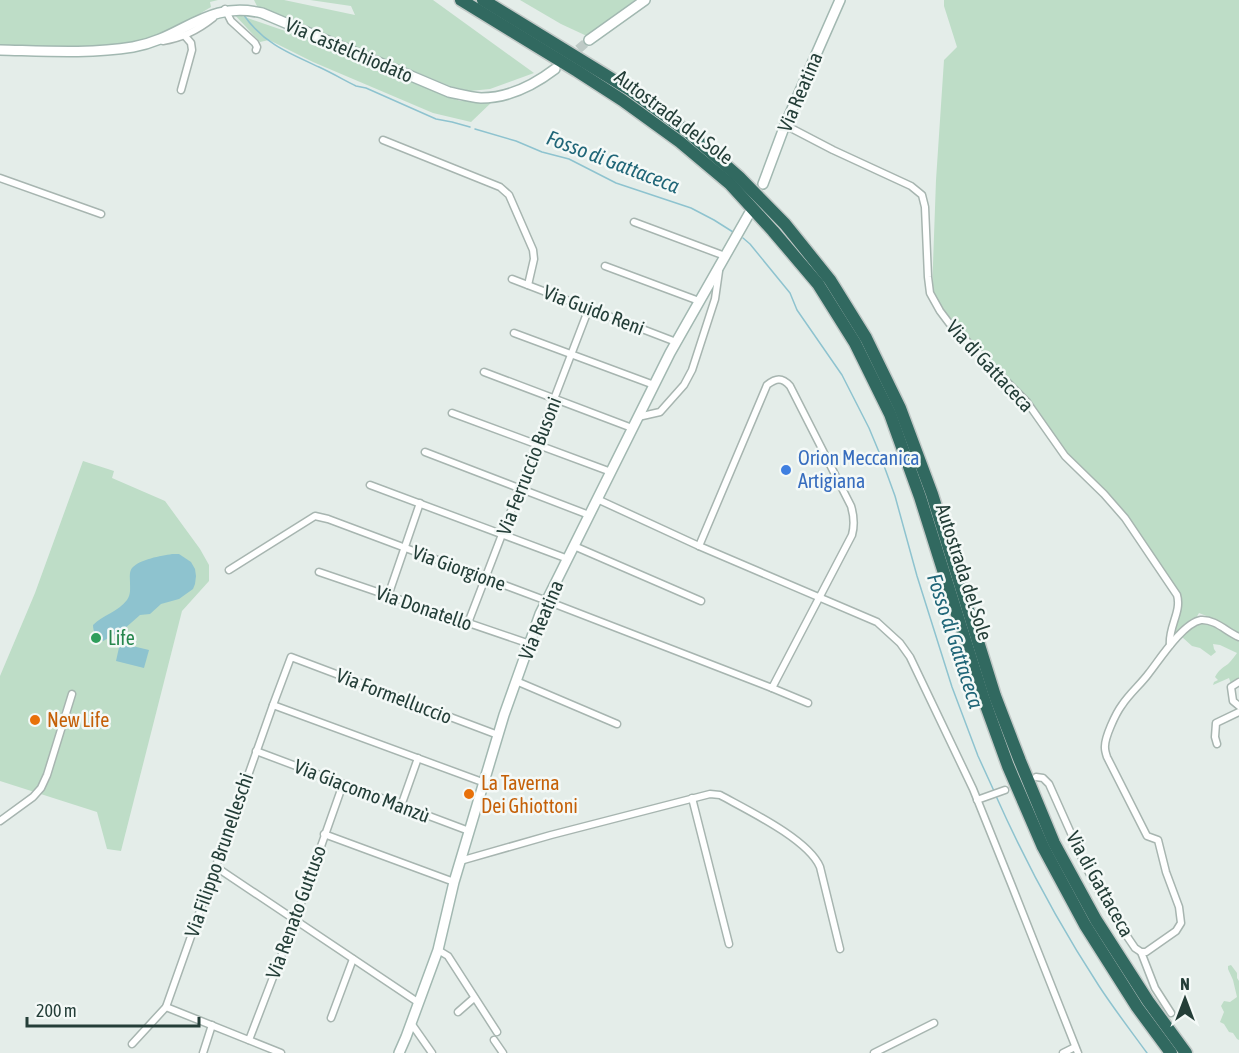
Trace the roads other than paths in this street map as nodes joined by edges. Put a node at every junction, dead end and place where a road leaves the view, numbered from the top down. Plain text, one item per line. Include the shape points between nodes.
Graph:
1 (461, 0) edge
2 (483, 0) edge
3 (645, 0) edge
4 (840, 0) edge
5 (225, 8) junction
6 (213, 18) dead end
7 (185, 36) junction
8 (590, 40) tunnel mouth
9 (151, 42) junction
10 (0, 50) edge
11 (256, 50) dead end
12 (555, 69) dead end
13 (181, 90) dead end
14 (785, 125) junction
15 (383, 140) dead end
16 (0, 178) edge
17 (763, 184) dead end
18 (101, 214) dead end
19 (749, 214) dead end
20 (634, 222) dead end
21 (723, 261) junction
22 (605, 266) dead end
23 (512, 279) dead end
24 (528, 285) junction
25 (699, 302) junction
26 (589, 308) junction
27 (514, 333) dead end
28 (676, 342) junction
29 (572, 354) junction
30 (484, 372) dead end
31 (654, 385) junction
32 (554, 399) junction
33 (452, 413) dead end
34 (638, 417) junction
35 (632, 429) junction
36 (537, 444) junction
37 (425, 452) dead end
38 (611, 472) junction
39 (370, 485) dead end
40 (520, 489) junction
41 (597, 499) junction
42 (420, 503) junction
43 (589, 516) junction
44 (502, 534) junction
45 (574, 546) junction
46 (699, 546) junction
47 (405, 549) junction
48 (567, 559) junction
49 (229, 570) dead end
50 (319, 572) dead end
51 (485, 578) junction
52 (388, 596) junction
53 (819, 598) junction
54 (547, 601) junction
55 (701, 601) dead end
56 (468, 623) junction
57 (1239, 637) edge
58 (530, 644) junction
59 (1170, 645) junction
60 (291, 657) joint
61 (516, 681) junction
62 (1239, 682) edge
63 (772, 688) junction
64 (72, 694) dead end
65 (808, 703) dead end
66 (273, 705) junction
67 (1239, 706) edge
68 (1239, 712) edge
69 (617, 724) dead end
70 (498, 735) junction
71 (1217, 744) dead end
72 (256, 751) junction
73 (418, 758) junction
74 (1036, 777) dead end
75 (484, 783) junction
76 (343, 784) junction
77 (1005, 790) dead end
78 (692, 798) junction
79 (977, 800) junction
80 (401, 806) junction
81 (0, 821) edge
82 (469, 831) junction
83 (324, 834) junction
84 (460, 861) junction
85 (216, 867) junction
86 (454, 882) junction
87 (295, 921) junction
88 (729, 944) dead end
89 (438, 950) junction
90 (840, 950) dead end
91 (1141, 952) junction
92 (353, 960) junction
93 (474, 998) junction
94 (418, 1003) junction
95 (166, 1006) junction
96 (458, 1012) dead end
97 (1171, 1013) dead end
98 (331, 1018) dead end
99 (411, 1023) junction
100 (934, 1023) dead end
101 (212, 1025) junction
102 (497, 1032) dead end
103 (249, 1040) junction
104 (494, 1040) dead end
105 (132, 1044) dead end
106 (1076, 1050) edge
107 (203, 1053) edge
108 (281, 1053) edge
109 (399, 1053) edge
110 (432, 1053) edge
111 (503, 1053) edge
112 (874, 1053) edge
113 (1063, 1053) edge
114 (1171, 1053) edge
115 (1186, 1053) edge

1 - 114 highway, Autostrada del Sole via 578,71 681,142 730,184 818,284 855,343 890,414 984,700 1043,847 1085,924
2 - 115 highway, Autostrada del Sole via 630,90 689,134 777,216 830,280 866,338 900,408 932,494 995,696 1054,843 1096,920
3 - 8 street
4 - 14 street, Via Reatina
5 - 9 street, Via Castelchiodato
5 - 11 street via 231,21 255,43
5 - 12 street, Via Castelchiodato via 256,11 448,92 464,95 481,98 511,93
6 - 7 street
7 - 9 street
7 - 13 street via 192,50
9 - 10 street, Via Castelchiodato via 95,51
14 - 17 street, Via Reatina
14 - 59 street, Via di Gattaceca via 922,195 928,277 935,303 949,323 1027,402 1065,456 1109,499 1143,544 1179,602
15 - 24 street via 500,187 509,195 533,249
16 - 18 street
19 - 21 street, Via Reatina
20 - 21 street
21 - 25 street, Via Reatina
21 - 34 street via 716,299 684,385 660,412
22 - 25 street
23 - 24 street, Via Guido Reni
24 - 26 street, Via Guido Reni
25 - 28 street, Via Reatina
26 - 28 street, Via Guido Reni
26 - 29 street, Via Ferruccio Busoni
27 - 29 street
28 - 31 street, Via Reatina
29 - 31 street
29 - 32 street, Via Ferruccio Busoni
30 - 32 street
31 - 34 street, Via Reatina
32 - 35 street
32 - 36 street, Via Ferruccio Busoni
33 - 36 street
34 - 35 street, Via Reatina
35 - 38 street, Via Reatina
36 - 38 street
36 - 40 street, Via Ferruccio Busoni
37 - 40 street
38 - 41 street, Via Reatina
39 - 42 street
40 - 43 street
40 - 44 street, Via Ferruccio Busoni
41 - 43 street, Via Reatina
41 - 46 street
42 - 44 street
42 - 47 street
43 - 45 street, Via Reatina
44 - 48 street
44 - 51 street, Via Ferruccio Busoni
45 - 48 street, Via Reatina
45 - 55 street
46 - 53 street
46 - 53 street via 767,385 785,380 854,514 852,535
47 - 49 street, Via Giorgione via 315,516
47 - 51 street, Via Giorgione
47 - 52 street
48 - 54 street, Via Reatina
50 - 52 street, Via Donatello
51 - 54 street, Via Giorgione
51 - 56 street, Via Ferruccio Busoni
52 - 56 street, Via Donatello
53 - 63 street
53 - 79 street via 877,622 900,643
54 - 58 street, Via Reatina
54 - 63 street, Via Giorgione
56 - 58 street, Via Donatello
57 - 59 street, Via di Gattaceca via 1217,624 1200,620 1190,624
58 - 61 street, Via Reatina
59 - 91 street, Via di Gattaceca via 1121,706 1105,747 1147,836 1158,840 1179,907 1181,923 1176,931
60 - 66 street, Via Filippo Brunelleschi
60 - 70 street, Via Formelluccio
61 - 69 street
61 - 70 street, Via Reatina
62 - 67 street via 1231,687 1233,701
63 - 65 street, Via Giorgione
64 - 81 street via 41,788
66 - 72 street, Via Filippo Brunelleschi
66 - 73 street
68 - 71 street via 1216,723
70 - 75 street, Via Reatina
72 - 76 street, Via Giacomo Manzù
72 - 85 street, Via Filippo Brunelleschi
73 - 75 street
73 - 80 street
74 - 91 street, Via di Gattaceca via 1049,784 1097,888
75 - 82 street, Via Reatina
76 - 80 street, Via Giacomo Manzù
76 - 83 street, Via Renato Guttuso
77 - 79 street
78 - 84 street
78 - 88 street
78 - 90 street via 720,795 784,831 813,856 820,867
79 - 106 street
80 - 82 street, Via Giacomo Manzù
82 - 84 street, Via Reatina
83 - 86 street
83 - 87 street, Via Renato Guttuso
84 - 86 street, Via Reatina
85 - 87 street
85 - 95 street, Via Filippo Brunelleschi
86 - 89 street, Via Reatina
87 - 92 street
87 - 103 street, Via Renato Guttuso
89 - 93 street via 448,956
89 - 94 street, Via Reatina
91 - 97 street via 1155,988
92 - 94 street
92 - 98 street
93 - 96 street
93 - 102 street
94 - 99 street, Via Reatina
95 - 101 street
95 - 105 street, Via Filippo Brunelleschi
99 - 109 street, Via Reatina
99 - 110 street
100 - 112 street
101 - 103 street
101 - 107 street
103 - 108 street
104 - 111 street
106 - 113 street

